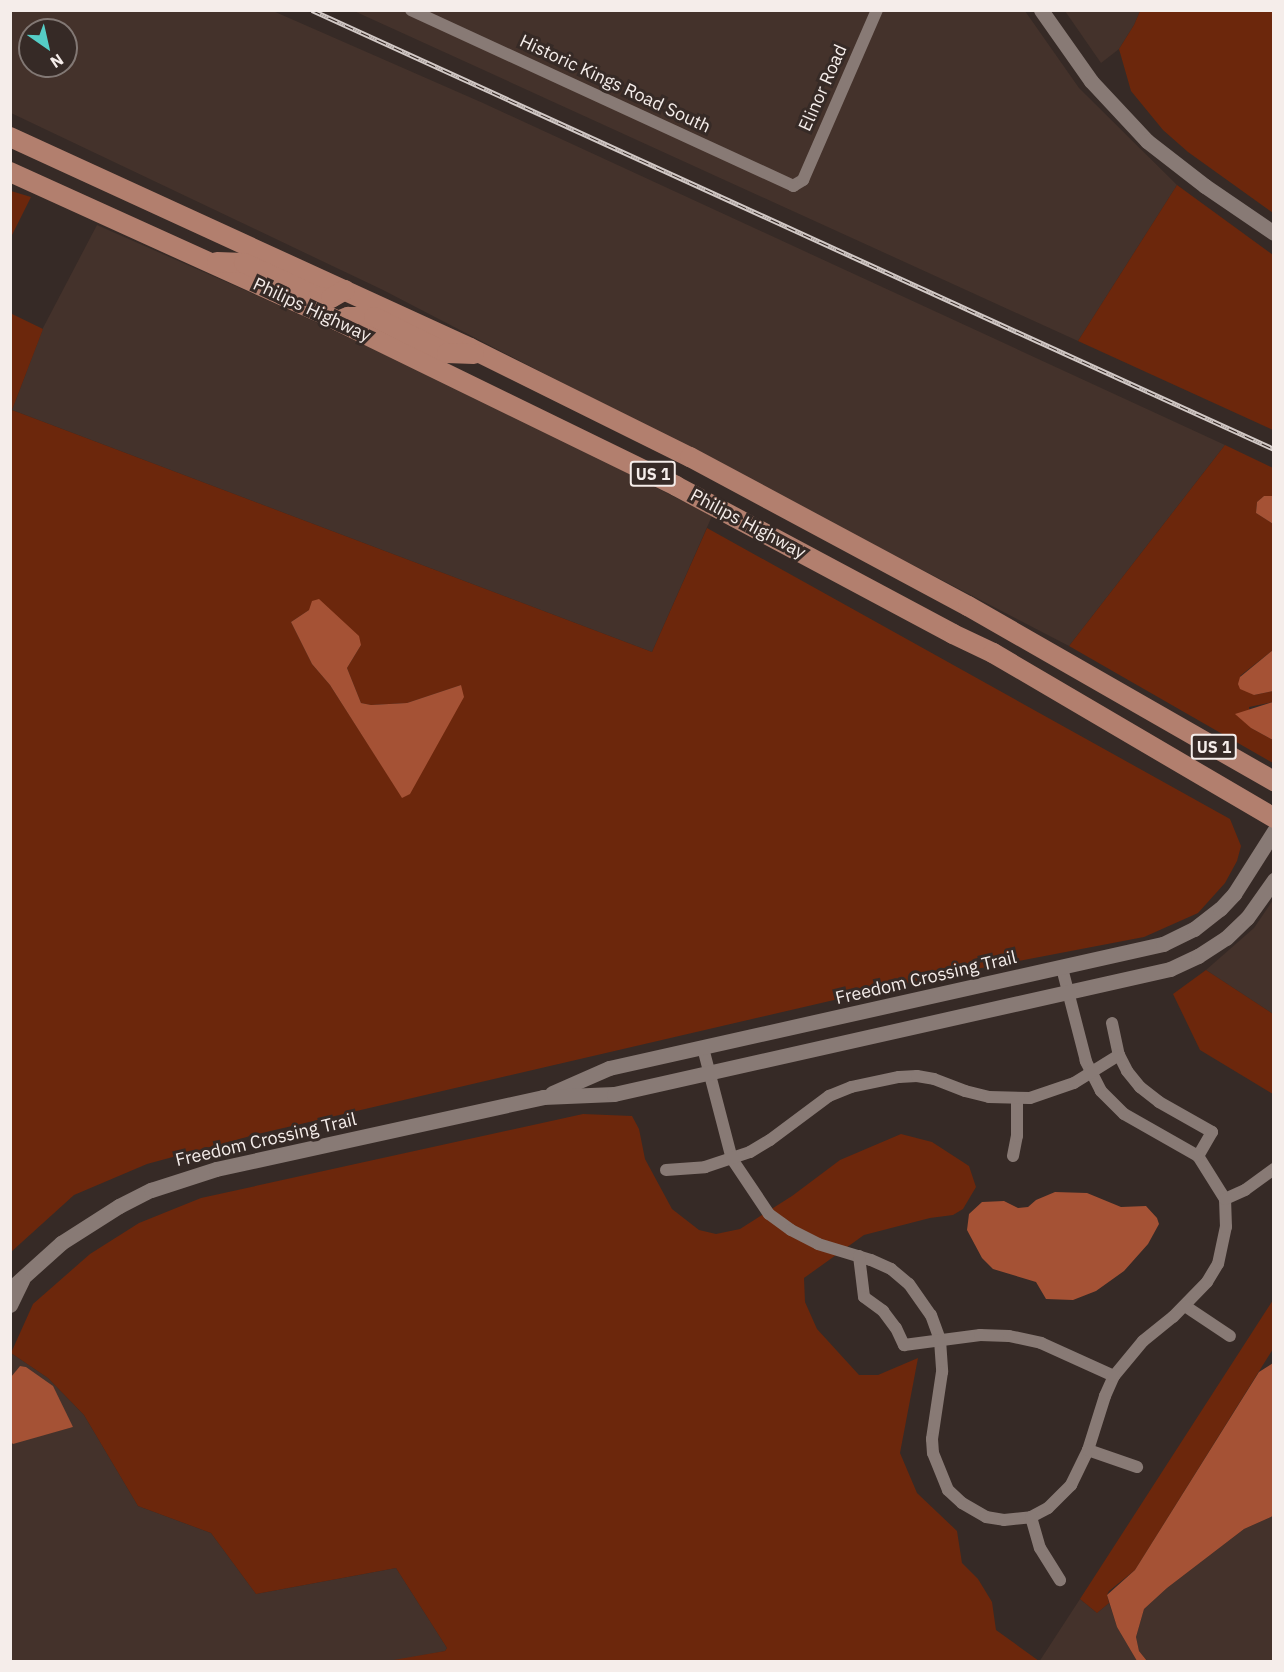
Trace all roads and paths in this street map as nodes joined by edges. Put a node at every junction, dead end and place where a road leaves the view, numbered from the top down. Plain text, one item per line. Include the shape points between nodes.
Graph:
1 (411, 10) edge
2 (877, 10) edge
3 (1041, 10) edge
4 (10, 136) edge
5 (10, 172) edge
6 (803, 180) joint
7 (1274, 233) edge
8 (208, 262) junction
9 (345, 290) junction
10 (338, 321) junction
11 (483, 354) junction
12 (690, 457) junction
13 (676, 486) junction
14 (993, 653) junction
15 (1072, 667) junction
16 (1274, 781) edge
17 (1274, 818) edge
18 (1274, 831) edge
19 (1274, 880) edge
20 (1211, 918) junction
21 (1226, 938) junction
22 (1062, 968) junction
23 (1068, 992) junction
24 (1112, 1023) dead end
25 (704, 1048) junction
26 (1119, 1055) junction
27 (1092, 1072) junction
28 (709, 1073) junction
29 (543, 1097) junction
30 (1017, 1099) junction
31 (1013, 1156) dead end
32 (1198, 1156) junction
33 (732, 1159) junction
34 (1274, 1169) edge
35 (666, 1170) dead end
36 (1225, 1199) junction
37 (859, 1256) junction
38 (24, 1278) junction
39 (10, 1289) edge
40 (10, 1305) edge
41 (1185, 1306) junction
42 (1230, 1336) dead end
43 (940, 1340) junction
44 (1114, 1376) junction
45 (1088, 1450) junction
46 (1137, 1467) dead end
47 (1031, 1517) junction
48 (1060, 1580) dead end

1 - 6 street, Historic Kings Road South via 793,186
2 - 6 street, Elinor Road
3 - 7 street via 1091,81 1139,134
4 - 9 main road, Philips Highway / US 1
5 - 8 main road, Philips Highway / US 1
8 - 9 main road via 244,263 318,297 331,298
8 - 10 main road, Philips Highway / US 1
9 - 11 main road, Philips Highway / US 1
10 - 11 main road via 374,317 447,353
10 - 13 main road, Philips Highway / US 1
11 - 12 main road, Philips Highway / US 1
12 - 13 main road
12 - 15 main road, Philips Highway / US 1 via 968,606
13 - 14 main road, Philips Highway / US 1
14 - 15 main road via 1016,656 1053,673
14 - 17 main road, Philips Highway / US 1
15 - 16 main road, Philips Highway / US 1
18 - 20 street, Freedom Crossing Trail via 1234,894
19 - 21 street, Freedom Crossing Trail
20 - 21 street
20 - 22 street, Freedom Crossing Trail via 1163,944
21 - 23 street, Freedom Crossing Trail via 1170,969
22 - 23 street
22 - 25 street, Freedom Crossing Trail
23 - 27 street
23 - 28 street, Freedom Crossing Trail
24 - 26 street
25 - 28 street
25 - 29 street, Freedom Crossing Trail via 609,1068
26 - 27 street
26 - 32 street via 1140,1087 1212,1132
27 - 30 street via 1053,1092
27 - 32 street via 1101,1091 1124,1114
28 - 29 street, Freedom Crossing Trail via 615,1094
28 - 33 street
29 - 38 street, Freedom Crossing Trail via 216,1169 152,1190 61,1243
30 - 31 street
30 - 33 street via 965,1091 917,1076 851,1087 812,1107 770,1140
32 - 36 street
33 - 35 street via 691,1169
33 - 37 street via 769,1214 818,1244
34 - 36 street
36 - 41 street via 1226,1227 1218,1264
37 - 43 street via 891,1269 909,1284 931,1315
37 - 43 street via 864,1297 883,1311 904,1345
38 - 39 street, Freedom Crossing Trail
38 - 40 street, Freedom Crossing Trail
41 - 42 street
41 - 44 street via 1143,1341
43 - 44 street via 980,1335 1032,1341
43 - 47 street via 942,1372 932,1439 941,1480 962,1503 986,1517
44 - 45 street
45 - 46 street
45 - 47 street via 1071,1485 1048,1508
47 - 48 street via 1040,1548

